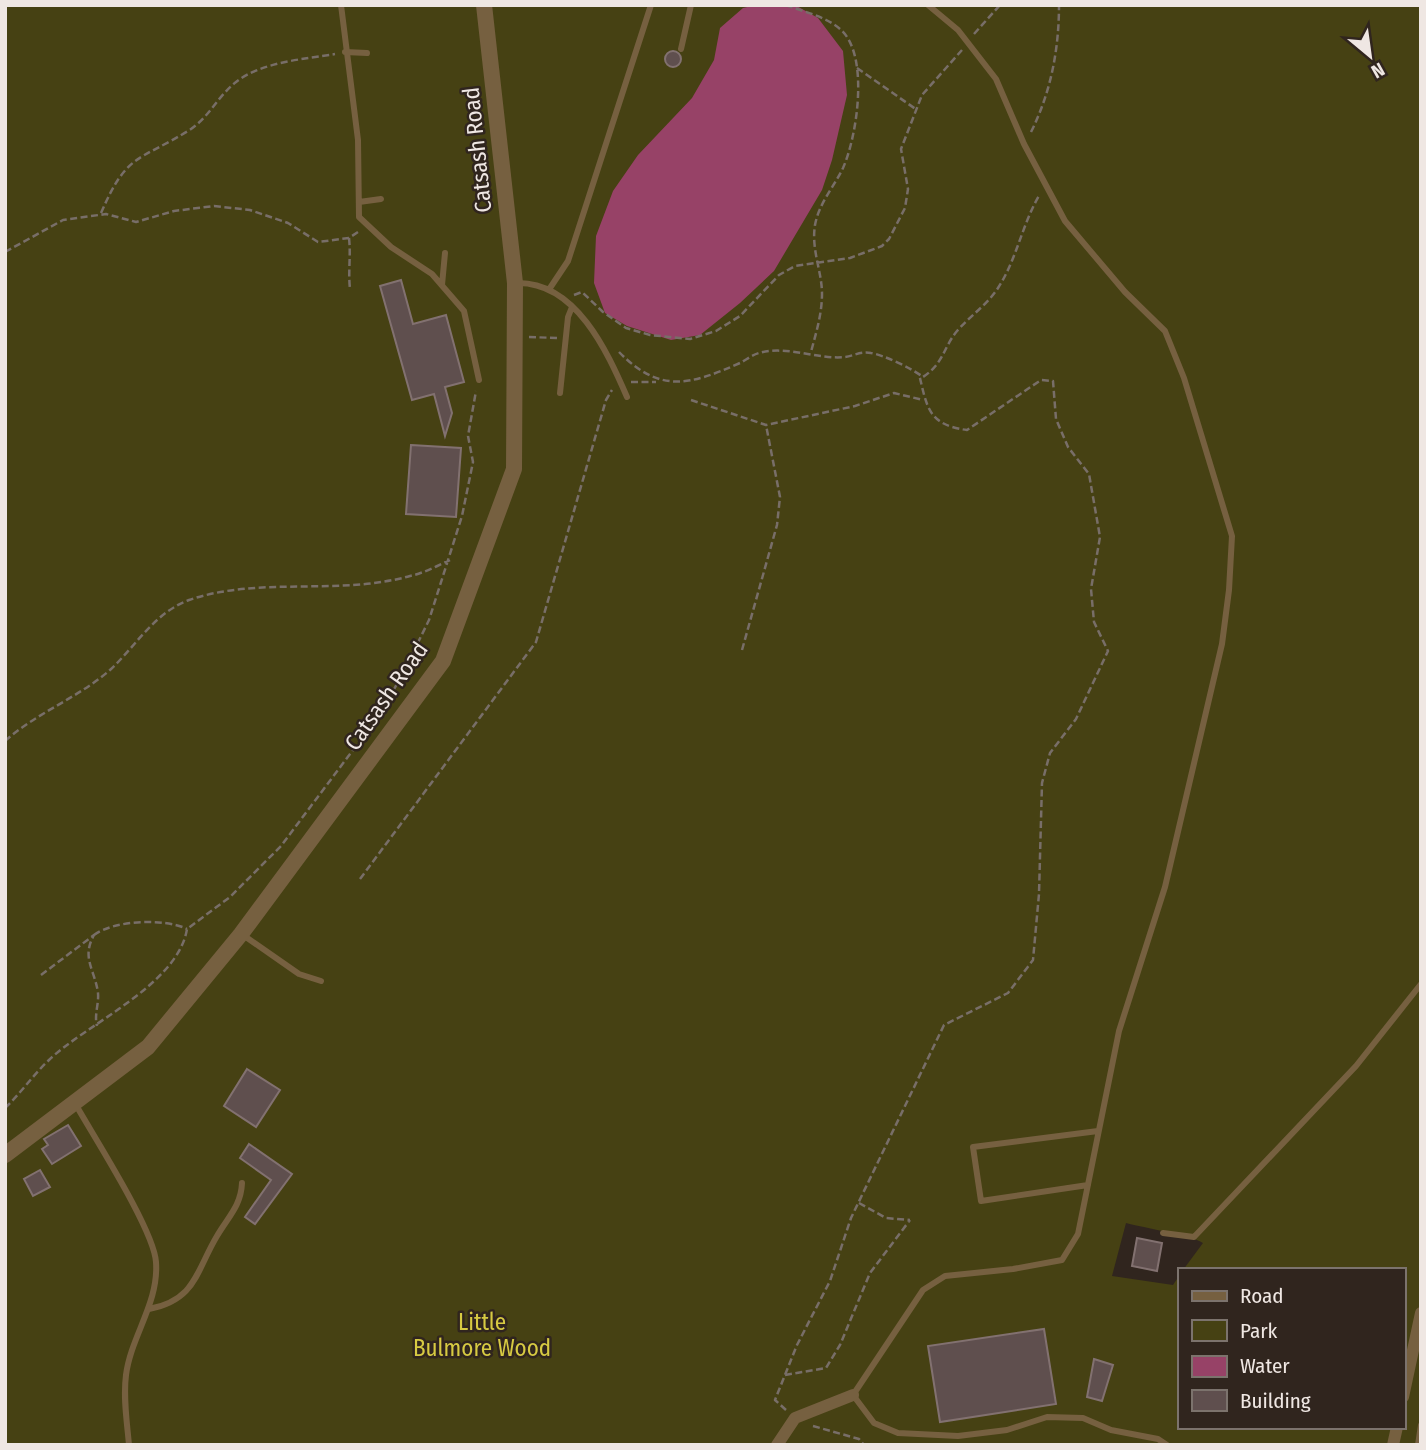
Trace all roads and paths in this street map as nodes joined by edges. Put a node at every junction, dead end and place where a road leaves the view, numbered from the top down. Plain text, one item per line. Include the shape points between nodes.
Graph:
1 (341, 5) edge
2 (484, 5) edge
3 (651, 5) edge
4 (691, 5) edge
5 (786, 5) edge
6 (928, 5) edge
7 (1000, 5) edge
8 (1059, 5) edge
9 (968, 43) junction
10 (681, 49) dead end
11 (345, 52) junction
12 (366, 53) dead end
13 (857, 68) junction
14 (917, 110) junction
15 (1024, 144) junction
16 (1045, 184) junction
17 (381, 199) dead end
18 (359, 202) junction
19 (101, 215) junction
20 (5, 253) edge
21 (445, 253) dead end
22 (815, 264) junction
23 (515, 283) junction
24 (442, 285) junction
25 (550, 288) junction
26 (350, 289) dead end
27 (566, 300) junction
28 (572, 307) junction
29 (515, 337) junction
30 (597, 338) junction
31 (566, 339) junction
32 (811, 352) junction
33 (919, 374) junction
34 (479, 380) joint
35 (659, 382) junction
36 (622, 385) junction
37 (560, 393) dead end
38 (627, 397) dead end
39 (691, 400) dead end
40 (923, 400) junction
41 (766, 425) junction
42 (450, 560) junction
43 (742, 650) dead end
44 (5, 741) edge
45 (360, 879) dead end
46 (187, 929) junction
47 (241, 934) junction
48 (94, 935) junction
49 (41, 975) dead end
50 (321, 981) dead end
51 (1421, 985) edge
52 (97, 1027) junction
53 (76, 1105) junction
54 (5, 1108) edge
55 (1098, 1131) junction
56 (5, 1156) edge
57 (243, 1183) dead end
58 (1088, 1185) junction
59 (859, 1203) junction
60 (1163, 1233) dead end
61 (149, 1309) junction
62 (1421, 1313) edge
63 (785, 1376) junction
64 (1405, 1388) edge
65 (853, 1395) junction
66 (795, 1418) junction
67 (1421, 1425) edge
68 (130, 1445) edge
69 (777, 1445) edge
70 (864, 1445) edge
71 (1167, 1445) edge
72 (1418, 1445) edge

1 - 11 lane
2 - 23 street, Catsash Road
3 - 25 lane via 568,261
4 - 10 lane
5 - 13 path via 842,30
6 - 9 lane
7 - 9 path
8 - 15 path via 1059,36 1049,86
9 - 14 path via 922,95
9 - 15 lane via 996,79
11 - 12 lane
11 - 18 lane via 358,140
11 - 19 path via 296,61 238,80 216,101 208,117 127,165
13 - 14 path
13 - 22 path via 859,100 852,136 843,167 816,223
14 - 22 path via 901,149 908,189 905,208 889,239 872,251
15 - 16 lane
16 - 33 path via 1026,217 999,287 956,332 938,367 923,377
16 - 55 lane via 1065,221 1165,331 1232,536 1222,644 1165,887 1119,1031
17 - 18 lane
18 - 24 lane via 359,217
19 - 20 path via 63,220
19 - 26 path via 136,222 214,206 288,223 318,242 349,238
21 - 24 lane
22 - 27 path via 795,266 779,275 740,316 716,331 690,339 626,328 582,292
22 - 32 path via 822,292
23 - 25 lane
23 - 29 street, Catsash Road
24 - 34 lane via 464,311
25 - 27 lane
27 - 28 lane
28 - 30 lane
28 - 31 lane
29 - 31 path
29 - 47 street, Catsash Road via 514,469 443,660
30 - 35 path via 610,338 634,368
30 - 36 lane
31 - 37 lane
32 - 33 path via 844,357 872,353
32 - 35 path via 760,353 717,371 674,383
33 - 40 path
34 - 42 path via 468,436 473,462
35 - 36 path via 635,380
36 - 38 lane
36 - 45 path via 606,400 536,642
39 - 41 path
40 - 41 path via 894,393
40 - 59 path via 948,428 967,430 1041,380 1054,381 1056,419 1068,447 1089,474 1100,537 1091,589 1094,622 1108,651 1076,719 1050,753 1042,783 1033,960 1009,993 944,1025
41 - 43 path via 780,497
42 - 44 path via 401,578 241,591 188,601 153,622 94,682
42 - 46 path via 429,620 383,710 281,846 230,897
46 - 48 path via 155,921
46 - 52 path via 185,942 159,975
47 - 50 lane via 278,962
47 - 53 street, Catsash Road via 148,1047
48 - 49 path
48 - 52 path via 86,954 99,997
51 - 60 lane via 1356,1066 1194,1237
52 - 54 path via 50,1059
53 - 56 street, Catsash Road
53 - 61 lane via 156,1260
55 - 58 lane
55 - 58 lane via 974,1147 981,1201
57 - 61 lane via 242,1198 196,1280 167,1306
58 - 65 lane via 1078,1234 1062,1260 945,1276 923,1290
59 - 63 path via 830,1280
59 - 63 path via 886,1218 910,1220 870,1273 840,1345 825,1368
61 - 68 lane via 126,1373
62 - 64 street
63 - 66 path via 775,1400
65 - 66 street
65 - 71 lane via 873,1423 898,1433 958,1436 1007,1430 1047,1418 1083,1418
66 - 69 street
66 - 70 path via 859,1439
67 - 72 lane

